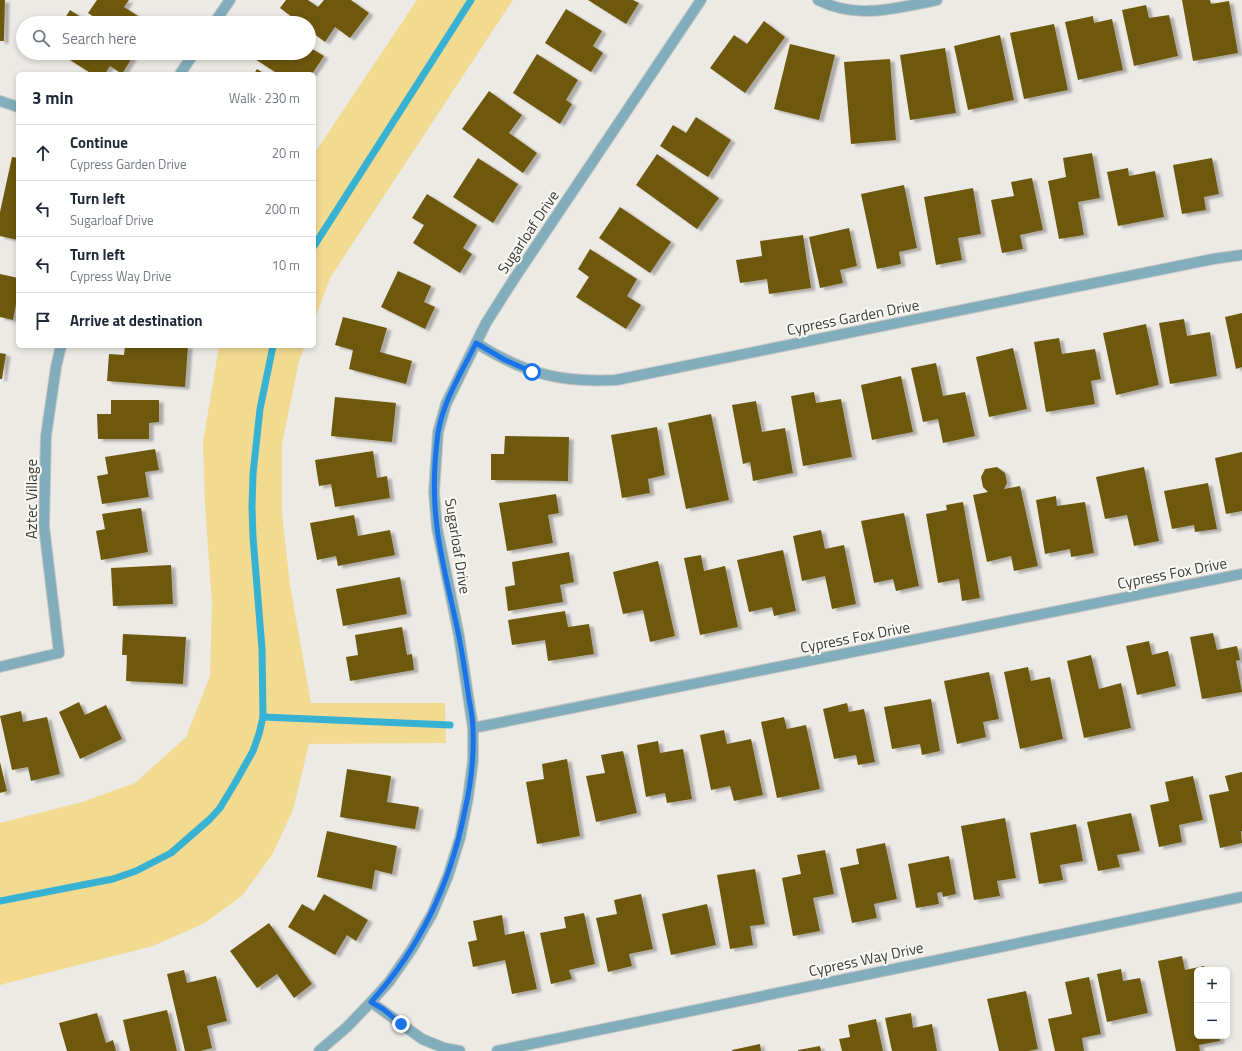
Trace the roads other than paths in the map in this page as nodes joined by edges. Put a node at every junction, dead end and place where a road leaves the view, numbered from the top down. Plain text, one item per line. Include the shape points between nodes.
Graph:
1 (230, 0) edge
2 (701, 0) edge
3 (818, 0) edge
4 (937, 0) edge
5 (219, 16) edge
6 (189, 60) edge
7 (181, 72) edge
8 (0, 101) edge
9 (16, 106) edge
10 (1242, 255) edge
11 (476, 343) junction
12 (61, 348) edge
13 (1242, 574) edge
14 (0, 667) edge
15 (473, 728) junction
16 (1242, 897) edge
17 (371, 1002) junction
18 (319, 1051) edge
19 (460, 1051) edge
20 (497, 1051) edge

1 - 5 street
2 - 11 street, Sugarloaf Drive via 514,280
3 - 4 street via 838,8 870,11
6 - 7 street
8 - 9 street
10 - 11 street, Cypress Garden Drive via 616,380 571,380 541,375 505,360
11 - 15 street, Sugarloaf Drive via 446,404 438,432 434,492 437,528 459,636
12 - 14 street, Aztec Village via 46,436 44,526 59,653
13 - 15 street, Cypress Fox Drive
15 - 17 street, Sugarloaf Drive via 473,760 468,798 460,838 448,876 432,914 412,949
16 - 20 street, Cypress Way Drive
17 - 18 street, Sugarloaf Drive
17 - 19 street via 422,1038 444,1048

